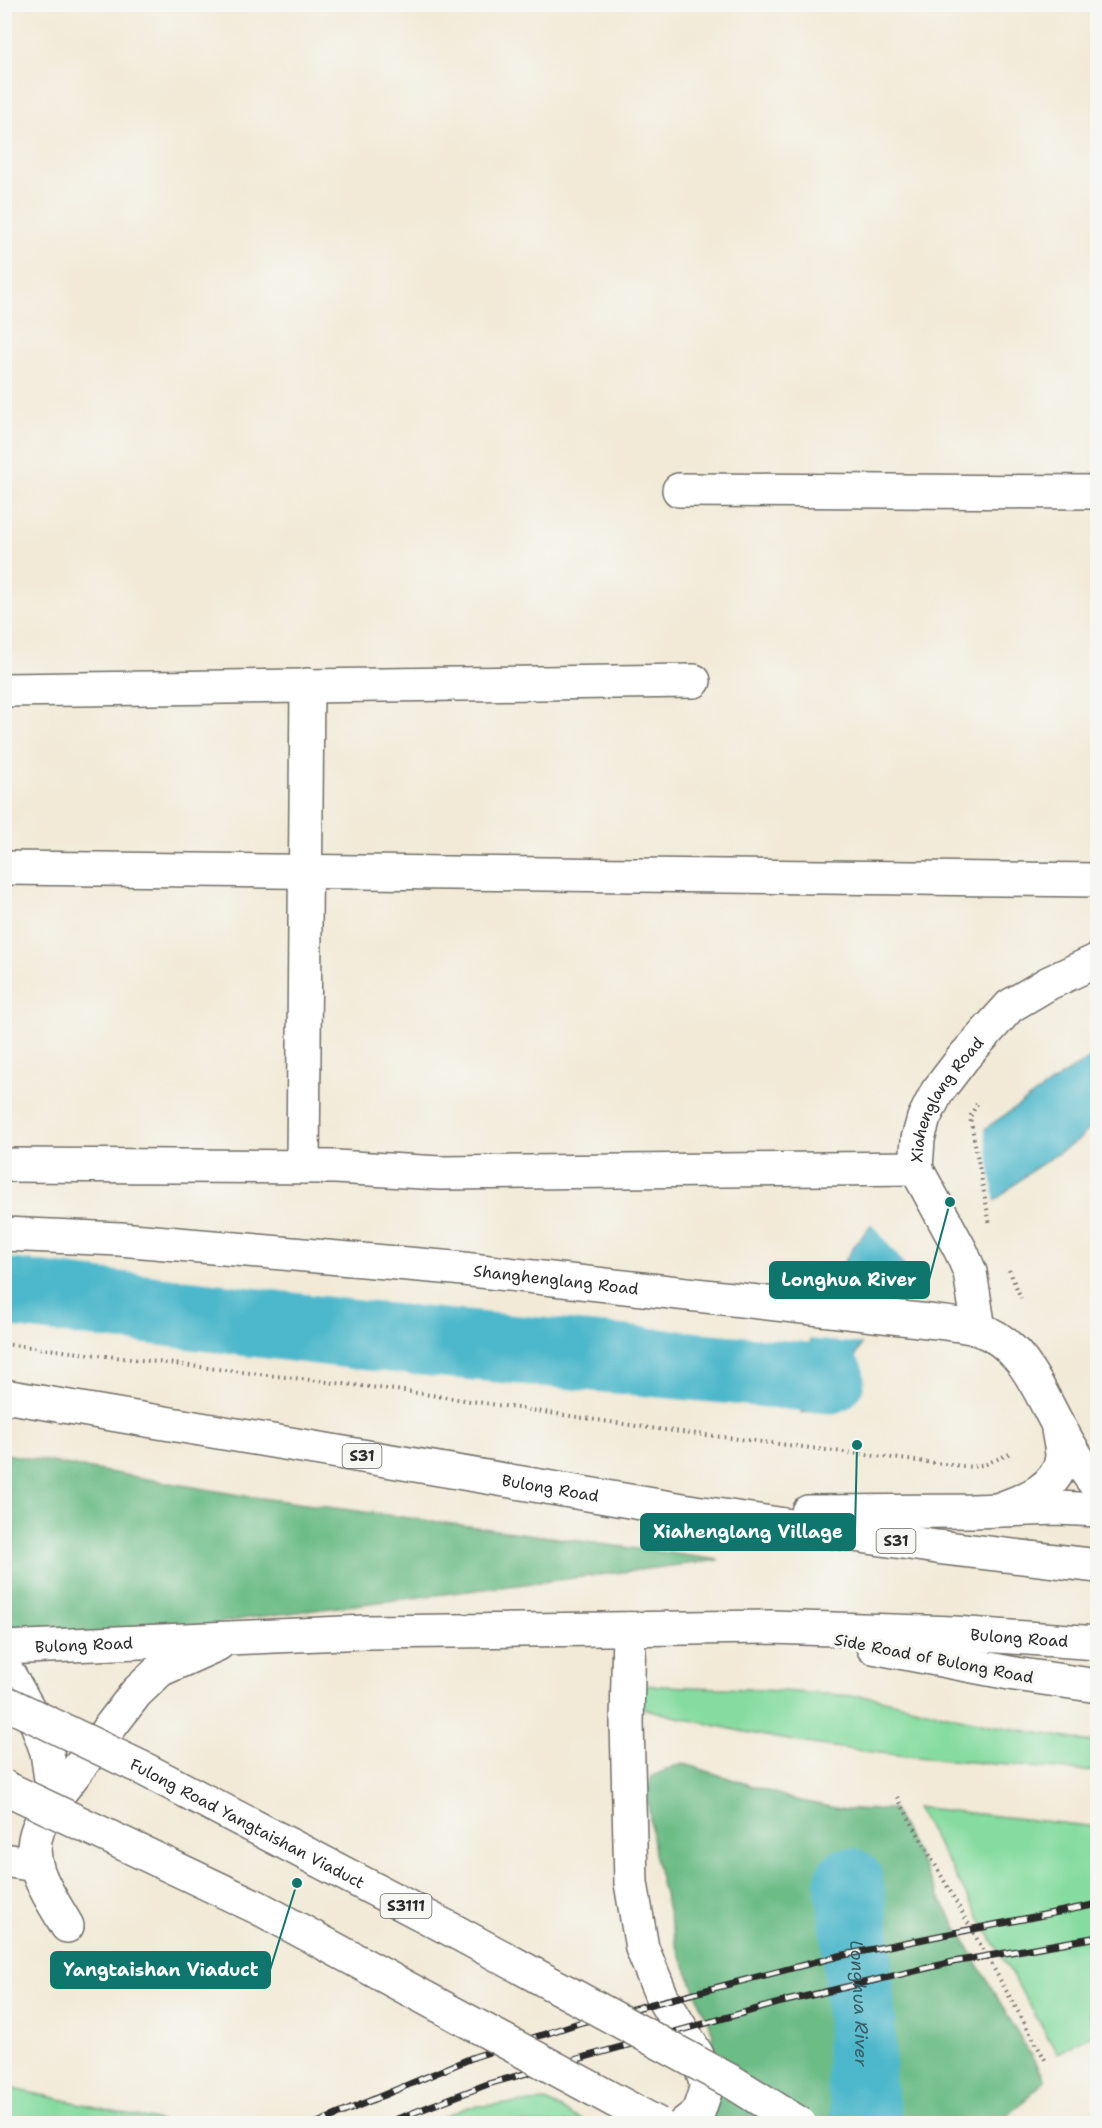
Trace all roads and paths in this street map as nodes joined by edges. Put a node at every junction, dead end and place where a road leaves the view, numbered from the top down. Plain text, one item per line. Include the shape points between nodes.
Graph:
1 (679, 490) dead end
2 (1098, 492) edge
3 (694, 681) dead end
4 (307, 685) junction
5 (4, 690) edge
6 (4, 868) edge
7 (305, 872) junction
8 (1098, 880) edge
9 (1098, 960) edge
10 (970, 1117) dead end
11 (4, 1165) edge
12 (303, 1167) junction
13 (916, 1168) junction
14 (991, 1230) dead end
15 (4, 1234) edge
16 (979, 1329) junction
17 (4, 1344) edge
18 (4, 1396) edge
19 (1057, 1424) junction
20 (1010, 1454) dead end
21 (1098, 1487) edge
22 (997, 1510) junction
23 (1098, 1510) edge
24 (695, 1512) junction
25 (1098, 1566) edge
26 (771, 1627) junction
27 (629, 1629) junction
28 (230, 1638) junction
29 (1098, 1642) edge
30 (4, 1648) edge
31 (4, 1671) edge
32 (1098, 1686) edge
33 (4, 1702) edge
34 (4, 1787) edge
35 (897, 1797) dead end
36 (54, 1800) junction
37 (20, 1863) edge
38 (67, 1926) dead end
39 (1047, 2063) dead end
40 (658, 2124) edge
41 (684, 2124) edge
42 (800, 2124) edge

1 - 2 main road
3 - 4 main road
4 - 5 main road
4 - 7 main road
6 - 7 main road
7 - 8 main road
7 - 12 main road
9 - 13 main road, Xiahenglang Road via 1010,1006 963,1058 937,1092 924,1118
10 - 14 path
11 - 12 main road
12 - 13 main road via 440,1173
13 - 16 main road, Xiahenglang Road via 962,1251 970,1272
15 - 16 main road, Shanghenglang Road via 120,1239 454,1268
16 - 19 main road, Shanghenglang Road via 1004,1342 1021,1360
17 - 20 path via 404,1391 650,1428 972,1467
18 - 24 main road, Bulong Road / S31
19 - 21 main road
19 - 22 main road via 1062,1456 1056,1477 1023,1501
22 - 23 main road
22 - 24 main road
24 - 25 main road, Bulong Road / S31
26 - 27 main road, Bulong Road
26 - 29 main road, Bulong Road
26 - 32 main road, Side Road of Bulong Road via 1014,1674
27 - 28 main road, Bulong Road
27 - 41 main road via 627,1723 633,1894 642,1948 662,1997 697,2055 707,2086 698,2112
28 - 30 main road, Bulong Road
28 - 36 main road via 160,1670 136,1693
31 - 36 main road via 36,1724 46,1752
33 - 42 main road, Fulong Road Yangtaishan Viaduct / S3111, bridge via 142,1767 456,1932 734,2083
34 - 40 main road, bridge via 259,1908
35 - 39 path
36 - 37 main road via 35,1842
37 - 38 main road via 39,1876

